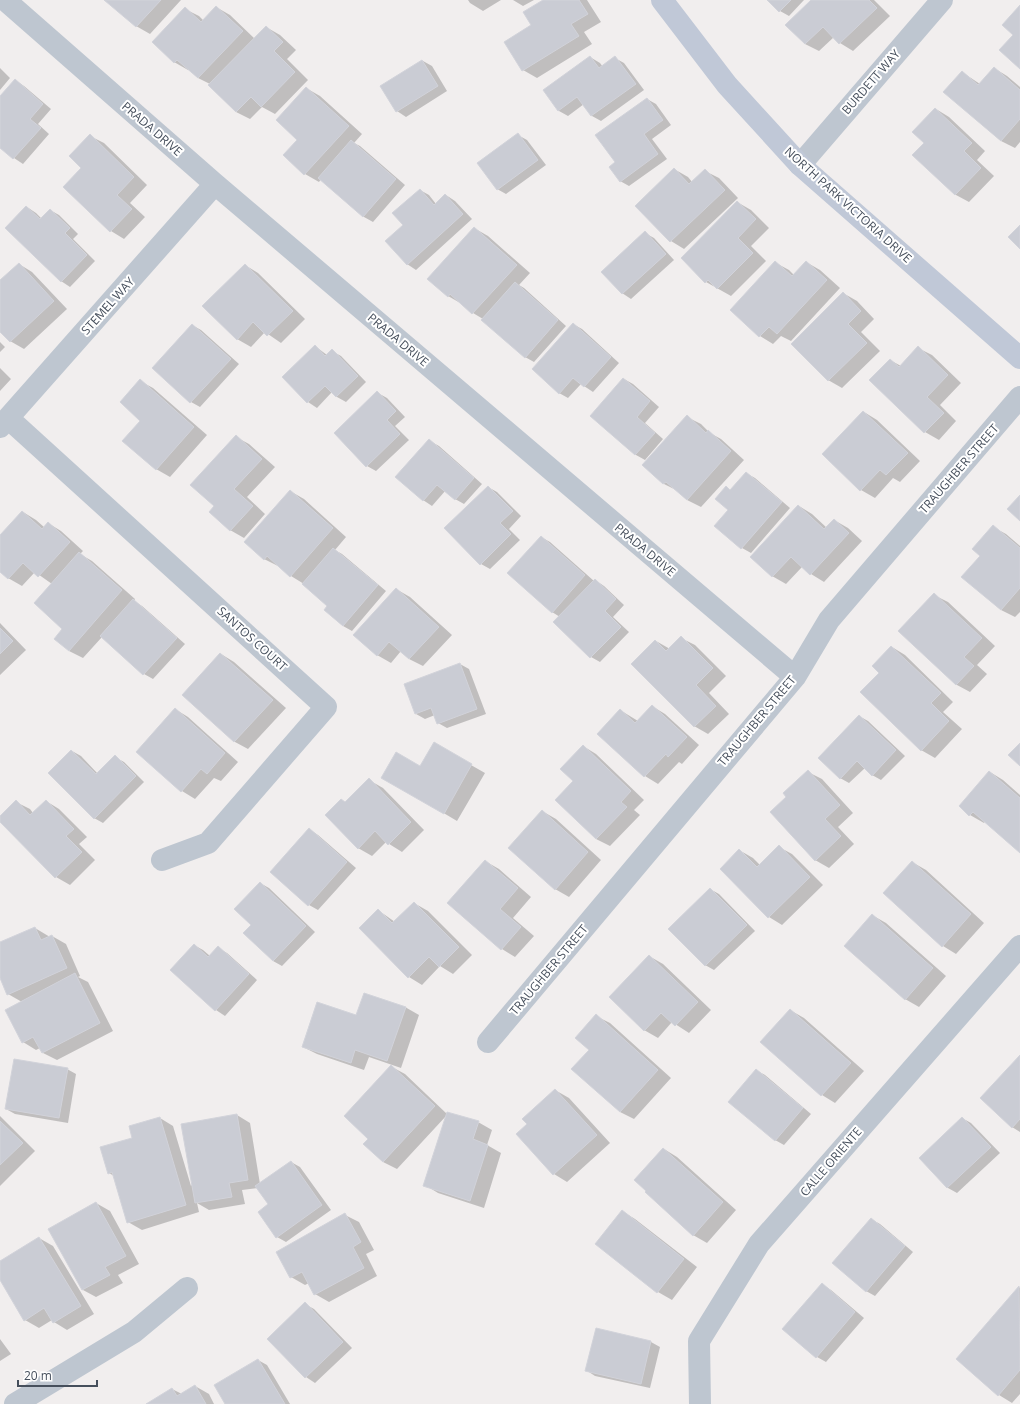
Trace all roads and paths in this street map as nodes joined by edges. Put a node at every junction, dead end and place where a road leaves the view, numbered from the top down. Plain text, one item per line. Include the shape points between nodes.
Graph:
1 (5, 0) edge
2 (662, 0) edge
3 (942, 0) edge
4 (800, 165) junction
5 (215, 184) junction
6 (1020, 358) edge
7 (1020, 398) edge
8 (4, 422) edge
9 (795, 677) junction
10 (162, 860) dead end
11 (1020, 946) edge
12 (488, 1042) dead end
13 (187, 1288) dead end
14 (15, 1404) edge
15 (700, 1404) edge

1 - 5 street, PRADA DRIVE
2 - 4 main road, NORTH PARK VICTORIA DRIVE via 727,85
3 - 4 street, BURDETT WAY
4 - 6 main road, NORTH PARK VICTORIA DRIVE
5 - 8 street, STEMEL WAY
5 - 9 street, PRADA DRIVE
7 - 9 street, TRAUGHBER STREET via 829,620
8 - 10 street, SANTOS COURT via 326,706 208,843
9 - 12 street, TRAUGHBER STREET
11 - 15 street, CALLE ORIENTE via 759,1244 699,1341
13 - 14 street via 134,1332

